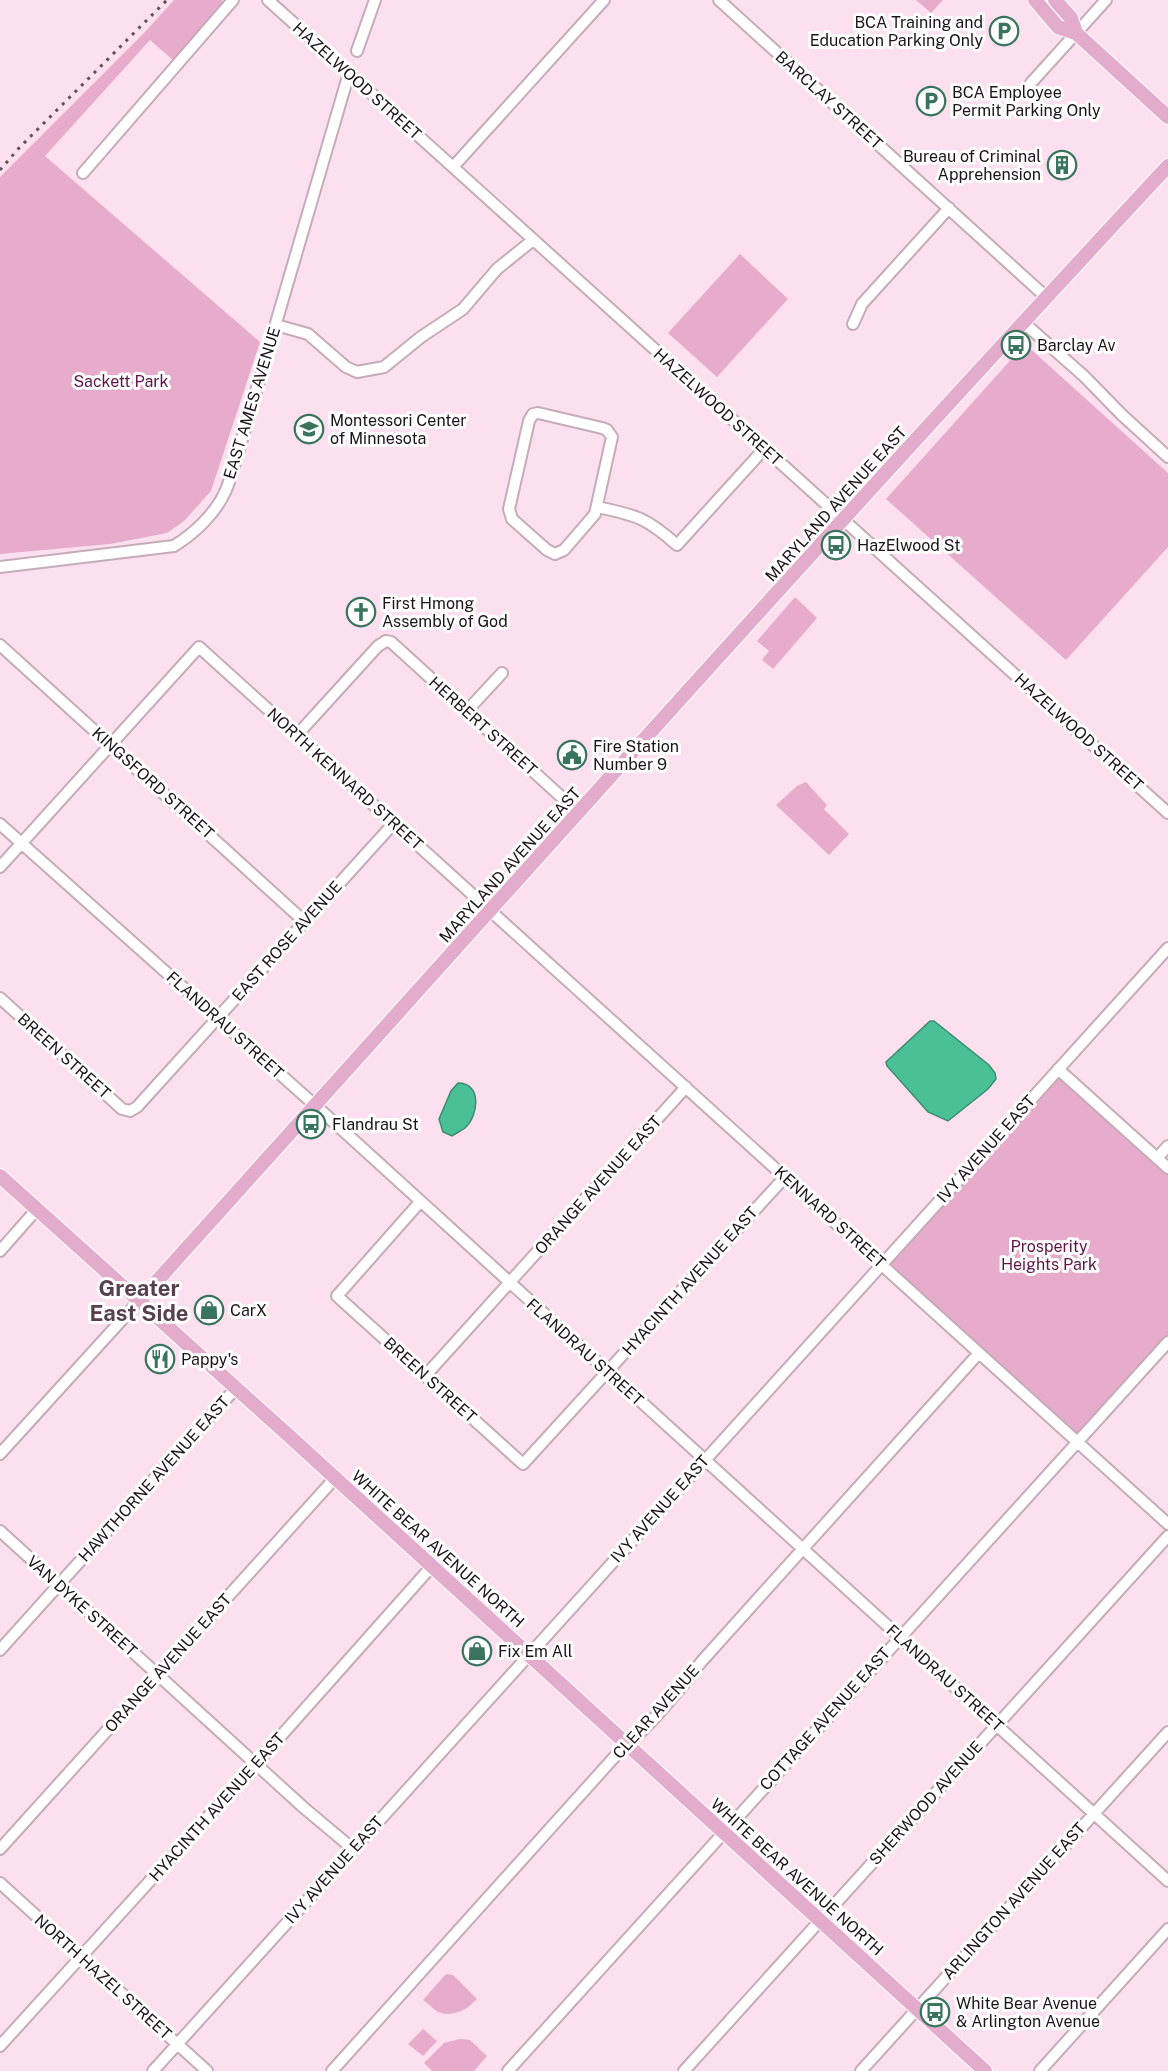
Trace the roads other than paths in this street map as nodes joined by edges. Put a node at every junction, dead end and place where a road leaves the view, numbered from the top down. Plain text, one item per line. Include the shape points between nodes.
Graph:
1 (233, 0) edge
2 (268, 0) edge
3 (375, 0) edge
4 (604, 0) edge
5 (719, 0) edge
6 (1035, 0) edge
7 (1055, 0) edge
8 (1106, 0) edge
9 (1076, 33) junction
10 (357, 51) dead end
11 (349, 73) junction
12 (1031, 82) dead end
13 (1168, 117) edge
14 (1168, 166) edge
15 (453, 167) junction
16 (83, 173) dead end
17 (949, 208) junction
18 (533, 240) junction
19 (1046, 297) junction
20 (1023, 322) junction
21 (853, 324) dead end
22 (276, 325) junction
23 (764, 449) junction
24 (1168, 457) edge
25 (597, 507) junction
26 (843, 520) junction
27 (0, 567) edge
28 (0, 645) edge
29 (502, 673) dead end
30 (466, 712) junction
31 (297, 735) junction
32 (111, 745) junction
33 (579, 813) junction
34 (1168, 813) edge
35 (394, 823) junction
36 (0, 824) edge
37 (22, 843) junction
38 (0, 867) edge
39 (491, 910) junction
40 (305, 921) junction
41 (1168, 948) edge
42 (0, 998) edge
43 (217, 1018) junction
44 (1058, 1069) junction
45 (686, 1087) junction
46 (315, 1106) junction
47 (130, 1111) joint
48 (1168, 1146) edge
49 (1157, 1158) junction
50 (1168, 1168) edge
51 (0, 1176) edge
52 (784, 1177) junction
53 (420, 1202) junction
54 (37, 1209) junction
55 (0, 1251) edge
56 (881, 1264) junction
57 (509, 1283) junction
58 (139, 1300) junction
59 (1168, 1342) edge
60 (979, 1353) junction
61 (607, 1372) junction
62 (426, 1375) junction
63 (236, 1388) junction
64 (1077, 1442) junction
65 (0, 1454) edge
66 (704, 1460) junction
67 (523, 1464) joint
68 (336, 1478) junction
69 (1168, 1524) edge
70 (0, 1530) edge
71 (1168, 1536) edge
72 (802, 1549) junction
73 (432, 1566) junction
74 (59, 1584) junction
75 (900, 1638) junction
76 (0, 1650) edge
77 (528, 1654) junction
78 (158, 1674) junction
79 (996, 1725) junction
80 (1168, 1732) edge
81 (628, 1745) junction
82 (256, 1764) junction
83 (1094, 1814) junction
84 (723, 1832) junction
85 (0, 1849) edge
86 (353, 1849) junction
87 (1168, 1881) edge
88 (0, 1883) edge
89 (819, 1920) junction
90 (1168, 1929) edge
91 (81, 1956) junction
92 (917, 2009) junction
93 (177, 2044) junction
94 (0, 2046) edge
95 (153, 2071) edge
96 (207, 2071) edge
97 (332, 2071) edge
98 (508, 2071) edge
99 (684, 2071) edge
100 (861, 2071) edge
101 (985, 2071) edge
102 (1040, 2071) edge

1 - 16 street
2 - 11 street, HAZELWOOD STREET
3 - 10 street
4 - 15 street
5 - 17 street, BARCLAY STREET
6 - 9 main road via 1058,27
7 - 9 main road via 1071,18
8 - 9 street
9 - 12 street
9 - 13 main road
11 - 15 street, HAZELWOOD STREET
11 - 22 street, EAST AMES AVENUE
14 - 19 main road, MARYLAND AVENUE EAST
15 - 18 street, HAZELWOOD STREET
17 - 19 street, BARCLAY STREET
17 - 21 street via 862,304
18 - 22 street via 497,269 463,309 384,367 357,372 308,334
18 - 23 street, HAZELWOOD STREET
19 - 20 main road, MARYLAND AVENUE EAST
20 - 24 street
20 - 26 main road, MARYLAND AVENUE EAST
22 - 27 street, EAST AMES AVENUE via 226,492 192,535 174,546 152,550
23 - 25 street via 677,545 643,519
23 - 26 street, HAZELWOOD STREET
25 - 25 street via 610,433 533,414 509,509 512,519 555,554 564,550 591,521
26 - 33 main road, MARYLAND AVENUE EAST
26 - 34 street, HAZELWOOD STREET
28 - 32 street, KINGSFORD STREET
29 - 30 street
30 - 31 street, HERBERT STREET via 386,641
30 - 33 street, HERBERT STREET
31 - 32 street, NORTH KENNARD STREET via 199,647
31 - 35 street, NORTH KENNARD STREET
32 - 37 street
32 - 40 street, KINGSFORD STREET
33 - 39 main road, MARYLAND AVENUE EAST
35 - 39 street, NORTH KENNARD STREET
35 - 40 street, EAST ROSE AVENUE
36 - 37 street, FLANDRAU STREET
37 - 38 street
37 - 43 street, FLANDRAU STREET
39 - 45 street, KENNARD STREET
39 - 46 main road, MARYLAND AVENUE EAST
40 - 43 street, EAST ROSE AVENUE
41 - 44 street, IVY AVENUE EAST
42 - 47 street, BREEN STREET via 122,1109
43 - 46 street, FLANDRAU STREET
43 - 47 street, EAST ROSE AVENUE
44 - 49 street
44 - 56 street, IVY AVENUE EAST
45 - 52 street, KENNARD STREET
45 - 57 street, ORANGE AVENUE EAST
46 - 53 street, FLANDRAU STREET
46 - 58 main road, MARYLAND AVENUE EAST
48 - 49 street
49 - 50 street
51 - 54 main road, WHITE BEAR AVENUE NORTH
52 - 56 street, KENNARD STREET
52 - 61 street, HYACINTH AVENUE EAST
53 - 57 street, FLANDRAU STREET
53 - 62 street, BREEN STREET via 337,1296
54 - 55 street
54 - 58 main road, WHITE BEAR AVENUE NORTH
56 - 60 street, KENNARD STREET
56 - 66 street, IVY AVENUE EAST
57 - 61 street, FLANDRAU STREET
57 - 62 street, ORANGE AVENUE EAST
58 - 63 main road, WHITE BEAR AVENUE NORTH
58 - 65 street, MARYLAND AVENUE EAST
59 - 64 street, COTTAGE AVENUE EAST
60 - 64 street, KENNARD STREET
60 - 72 street, CLEAR AVENUE
61 - 66 street, FLANDRAU STREET
61 - 67 street, HYACINTH AVENUE EAST
62 - 67 street, BREEN STREET
63 - 68 main road, WHITE BEAR AVENUE NORTH
63 - 74 street, HAWTHORNE AVENUE EAST
64 - 69 street, KENNARD STREET
64 - 75 street, COTTAGE AVENUE EAST
66 - 72 street, FLANDRAU STREET
66 - 77 street, IVY AVENUE EAST
68 - 73 main road, WHITE BEAR AVENUE NORTH
68 - 78 street, ORANGE AVENUE EAST
70 - 74 street, VAN DYKE STREET
71 - 79 street, SHERWOOD AVENUE
72 - 75 street, FLANDRAU STREET
72 - 81 street, CLEAR AVENUE
73 - 77 main road, WHITE BEAR AVENUE NORTH
73 - 82 street, HYACINTH AVENUE EAST
74 - 76 street, HAWTHORNE AVENUE EAST
74 - 78 street, VAN DYKE STREET
75 - 79 street, FLANDRAU STREET
75 - 84 street, COTTAGE AVENUE EAST
77 - 81 main road, WHITE BEAR AVENUE NORTH
77 - 86 street, IVY AVENUE EAST
78 - 82 street, VAN DYKE STREET
78 - 85 street, ORANGE AVENUE EAST
79 - 83 street, FLANDRAU STREET
79 - 89 street, SHERWOOD AVENUE
80 - 83 street, ARLINGTON AVENUE EAST
81 - 84 main road, WHITE BEAR AVENUE NORTH
81 - 97 street, CLEAR AVENUE
82 - 86 street, VAN DYKE STREET
82 - 91 street, HYACINTH AVENUE EAST
83 - 87 street, FLANDRAU STREET
83 - 92 street, ARLINGTON AVENUE EAST
84 - 89 main road, WHITE BEAR AVENUE NORTH
84 - 98 street, COTTAGE AVENUE EAST
86 - 93 street, IVY AVENUE EAST
88 - 91 street, NORTH HAZEL STREET
89 - 92 main road, WHITE BEAR AVENUE NORTH
89 - 99 street, SHERWOOD AVENUE
90 - 102 street
91 - 93 street, NORTH HAZEL STREET
91 - 94 street, HYACINTH AVENUE EAST
92 - 100 street, ARLINGTON AVENUE EAST
92 - 101 main road, WHITE BEAR AVENUE NORTH
93 - 95 street, IVY AVENUE EAST
93 - 96 street, NORTH HAZEL STREET

